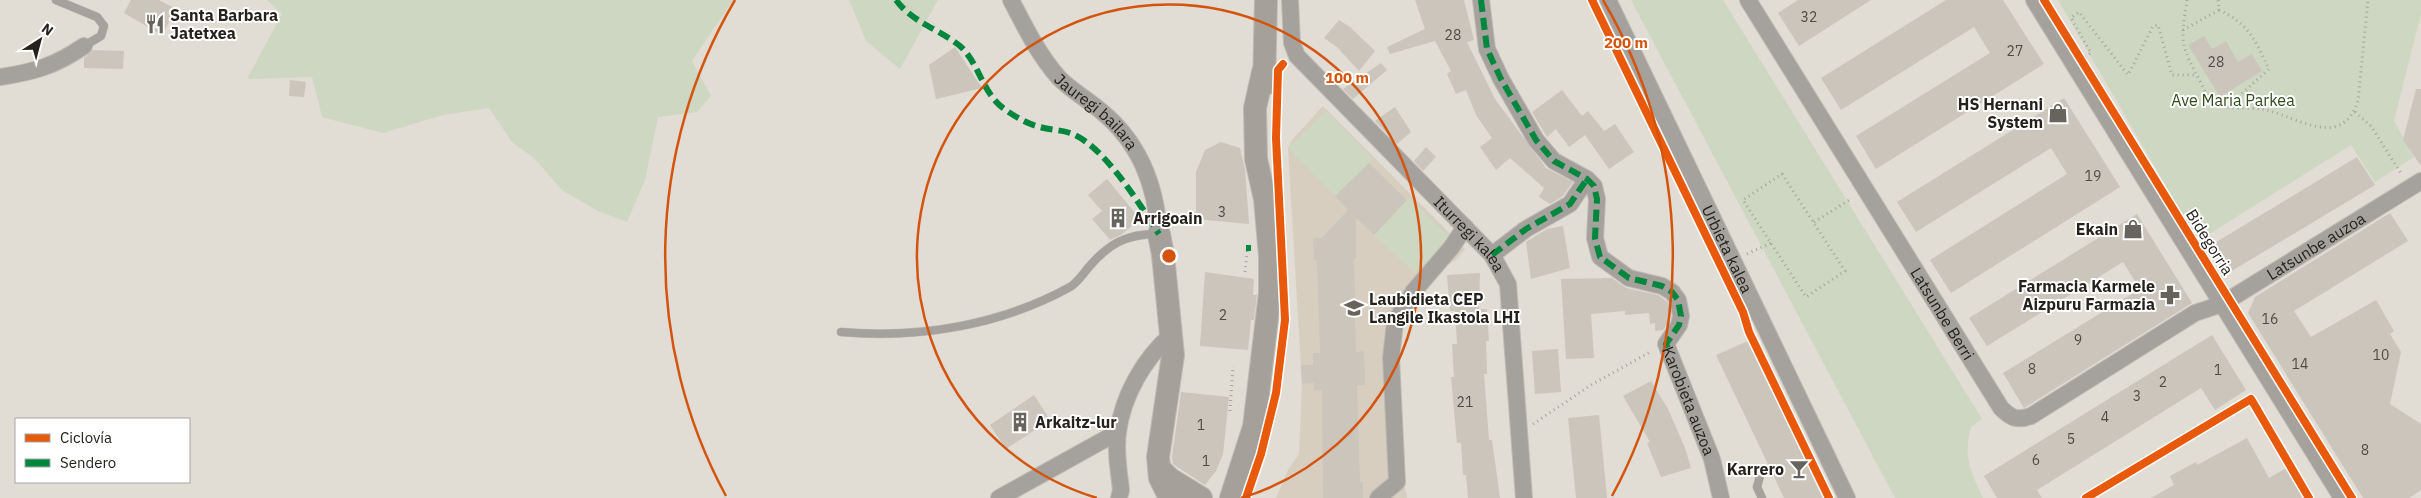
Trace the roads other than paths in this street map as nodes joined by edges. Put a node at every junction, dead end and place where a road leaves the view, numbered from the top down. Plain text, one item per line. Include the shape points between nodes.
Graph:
1 (56, 0) edge
2 (1011, 0) edge
3 (1266, 0) edge
4 (1290, 0) edge
5 (1481, 0) edge
6 (1608, 0) edge
7 (1748, 0) edge
8 (2034, 0) edge
9 (84, 46) joint
10 (0, 76) edge
11 (1587, 179) junction
12 (2415, 184) edge
13 (1464, 227) junction
14 (1159, 234) junction
15 (1497, 251) junction
16 (2222, 304) junction
17 (841, 332) dead end
18 (1171, 335) junction
19 (1118, 432) junction
20 (1159, 468) junction
21 (1760, 476) dead end
22 (1235, 488) edge
23 (1198, 496) edge
24 (1000, 498) edge
25 (1120, 498) edge
26 (1170, 498) edge
27 (1378, 498) edge
28 (1524, 498) edge
29 (1721, 498) edge
30 (1762, 498) edge
31 (1847, 498) edge
32 (2342, 498) edge

1 - 9 lane via 97,17 104,26 101,36
2 - 14 street, Jauregi bailara via 1039,54 1059,78 1073,92 1102,111 1134,146 1146,166
3 - 22 main road via 1263,72 1265,199 1270,256 1267,319 1254,427
4 - 13 street, Iturregi kalea via 1292,43 1297,56
5 - 11 street via 1487,49 1500,79 1536,140 1554,161
6 - 31 street, Urbieta kalea
7 - 16 street, Latsunbe Berri via 2001,408 2010,417 2020,420 2031,416 2195,313
8 - 16 street
9 - 10 street via 34,72
11 - 15 street via 1570,204 1538,221
11 - 29 street, Karobieta auzoa via 1594,186 1597,199 1595,238 1600,257 1629,278 1662,286 1678,300 1679,325 1666,344 1712,459
12 - 16 street, Latsunbe auzoa
13 - 15 street, Iturregi kalea
13 - 27 street via 1451,248 1413,292 1395,322 1391,358 1397,482
14 - 17 lane via 1136,234 1114,244 1090,265 1073,286 1045,300 981,322 924,333 869,335
14 - 18 main road
15 - 28 street, Iturregi kalea via 1508,284
16 - 32 street
18 - 19 street via 1141,369 1126,402
18 - 20 main road via 1173,355 1159,439
19 - 24 street
19 - 25 street
20 - 23 main road via 1170,479
20 - 26 main road via 1160,478
21 - 30 lane via 1757,488
22 - 23 main road via 1226,486

